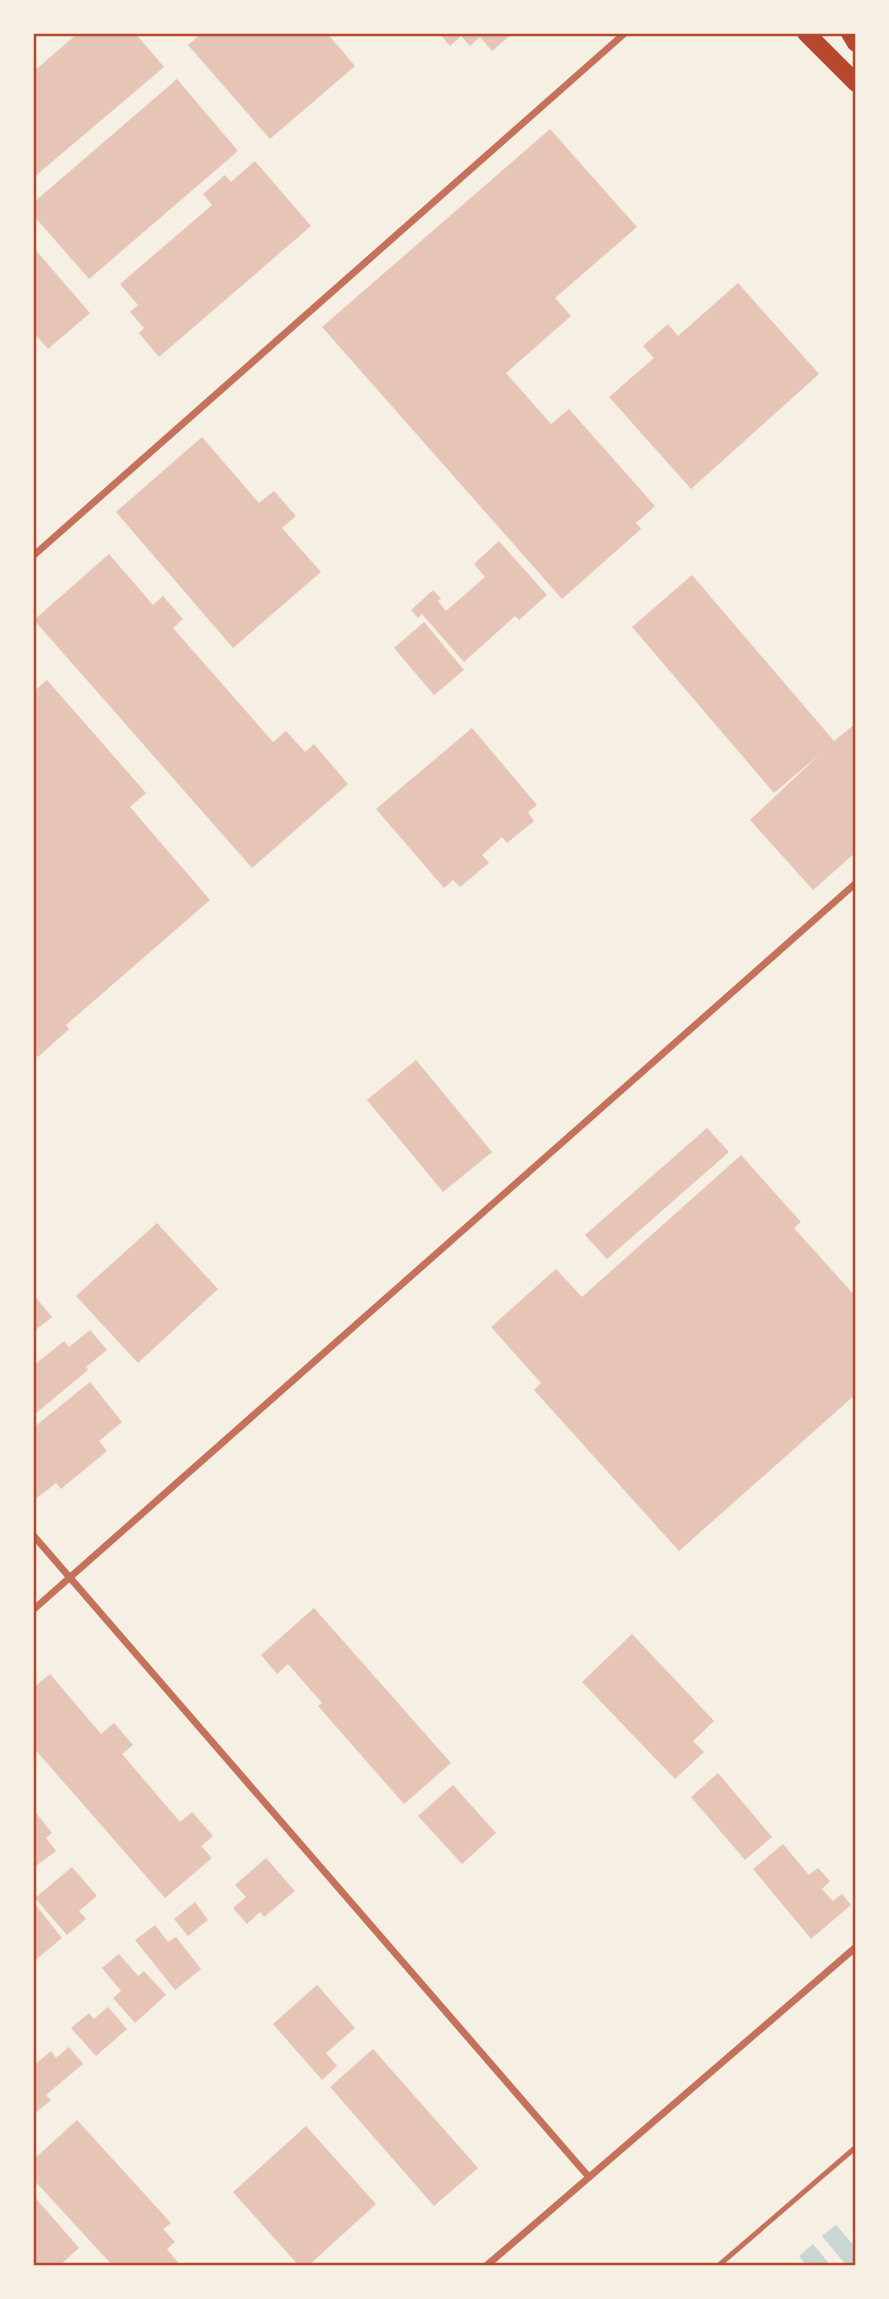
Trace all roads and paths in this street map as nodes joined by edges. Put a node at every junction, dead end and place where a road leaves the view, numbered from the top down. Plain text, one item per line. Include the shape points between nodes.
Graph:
1 (625, 33) edge
2 (806, 33) edge
3 (849, 33) edge
4 (856, 43) edge
5 (856, 83) edge
6 (33, 556) edge
7 (856, 883) edge
8 (33, 1535) edge
9 (70, 1577) junction
10 (33, 1609) edge
11 (856, 1947) edge
12 (856, 2147) edge
13 (589, 2176) junction
14 (486, 2266) edge
15 (718, 2266) edge

1 - 6 street
2 - 5 main road
3 - 4 main road
7 - 9 street
8 - 9 street
9 - 10 street
9 - 13 street
11 - 13 street
12 - 15 lane
13 - 14 street

